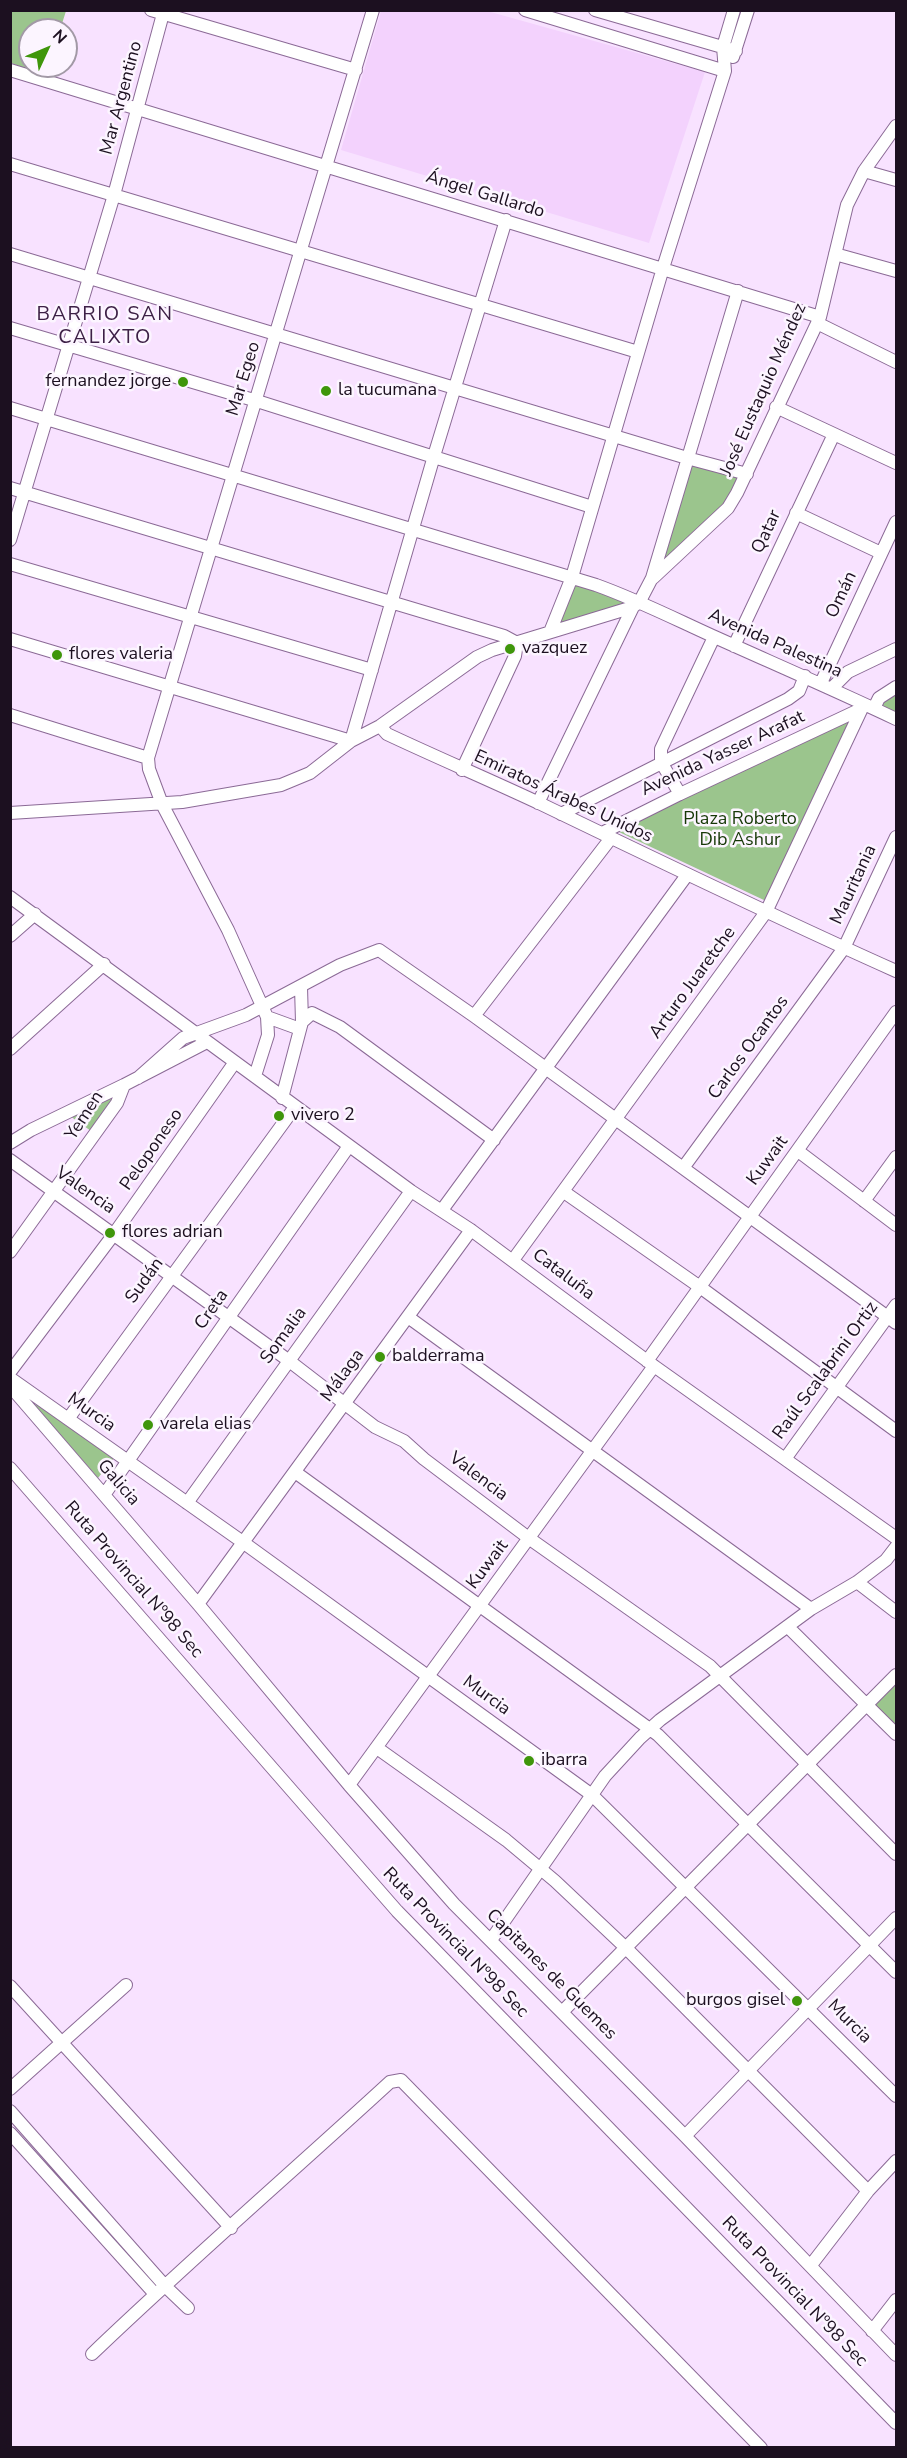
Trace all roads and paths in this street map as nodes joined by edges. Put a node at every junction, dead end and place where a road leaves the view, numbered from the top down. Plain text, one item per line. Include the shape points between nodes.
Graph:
1 (373, 10) edge
2 (525, 10) edge
3 (595, 10) edge
4 (734, 10) edge
5 (748, 10) edge
6 (160, 12) edge
7 (723, 47) junction
8 (736, 51) junction
9 (10, 70) edge
10 (356, 70) junction
11 (724, 71) junction
12 (138, 108) junction
13 (897, 126) edge
14 (10, 164) edge
15 (327, 165) junction
16 (864, 171) junction
17 (897, 180) edge
18 (114, 195) junction
19 (506, 220) junction
20 (302, 250) junction
21 (10, 254) edge
22 (835, 254) junction
23 (663, 268) junction
24 (897, 270) edge
25 (90, 278) junction
26 (738, 291) junction
27 (480, 305) junction
28 (819, 320) junction
29 (10, 328) edge
30 (277, 334) junction
31 (70, 345) junction
32 (638, 352) junction
33 (897, 362) edge
34 (455, 387) junction
35 (256, 401) junction
36 (776, 406) junction
37 (10, 408) edge
38 (47, 420) junction
39 (834, 434) junction
40 (615, 436) junction
41 (434, 456) junction
42 (687, 458) junction
43 (897, 463) edge
44 (747, 474) junction
45 (234, 476) junction
46 (10, 488) edge
47 (24, 493) junction
48 (592, 507) junction
49 (796, 513) junction
50 (897, 522) edge
51 (413, 530) junction
52 (10, 540) edge
53 (888, 547) edge
54 (212, 549) junction
55 (10, 564) edge
56 (572, 577) junction
57 (652, 578) junction
58 (391, 604) junction
59 (636, 604) junction
60 (192, 617) junction
61 (550, 632) junction
62 (714, 637) junction
63 (10, 639) edge
64 (517, 643) junction
65 (734, 646) junction
66 (897, 649) edge
67 (372, 670) junction
68 (805, 676) junction
69 (827, 686) junction
70 (169, 687) junction
71 (897, 687) edge
72 (866, 707) junction
73 (10, 715) edge
74 (897, 719) edge
75 (380, 726) junction
76 (351, 741) junction
77 (148, 758) junction
78 (661, 762) junction
79 (462, 770) junction
80 (680, 794) junction
81 (538, 803) junction
82 (162, 804) junction
83 (10, 813) edge
84 (561, 814) junction
85 (607, 836) junction
86 (897, 837) edge
87 (687, 875) junction
88 (10, 897) edge
89 (766, 912) junction
90 (35, 914) junction
91 (10, 936) edge
92 (844, 948) junction
93 (104, 964) junction
94 (897, 972) edge
95 (301, 987) junction
96 (264, 1012) junction
97 (897, 1012) edge
98 (474, 1016) junction
99 (301, 1025) junction
100 (196, 1033) junction
101 (207, 1042) junction
102 (10, 1049) edge
103 (235, 1062) junction
104 (545, 1067) junction
105 (255, 1077) junction
106 (138, 1078) junction
107 (124, 1085) junction
108 (282, 1098) junction
109 (295, 1107) junction
110 (616, 1119) junction
111 (494, 1140) junction
112 (10, 1143) edge
113 (349, 1146) junction
114 (798, 1151) junction
115 (897, 1157) edge
116 (10, 1160) edge
117 (682, 1168) junction
118 (411, 1191) junction
119 (55, 1192) junction
120 (564, 1192) junction
121 (864, 1201) junction
122 (442, 1210) junction
123 (750, 1216) junction
124 (897, 1225) edge
125 (471, 1230) junction
126 (114, 1234) junction
127 (10, 1252) edge
128 (513, 1260) junction
129 (171, 1275) junction
130 (700, 1287) junction
131 (897, 1305) edge
132 (408, 1317) junction
133 (228, 1318) junction
134 (892, 1320) edge
135 (288, 1360) junction
136 (651, 1363) junction
137 (10, 1372) edge
138 (10, 1378) edge
139 (10, 1386) edge
140 (837, 1389) junction
141 (345, 1403) junction
142 (68, 1419) junction
143 (897, 1431) edge
144 (593, 1452) junction
145 (786, 1459) junction
146 (127, 1461) junction
147 (10, 1468) edge
148 (295, 1472) junction
149 (104, 1495) junction
150 (187, 1503) junction
151 (897, 1538) edge
152 (530, 1539) junction
153 (244, 1543) junction
154 (897, 1547) edge
155 (857, 1582) junction
156 (198, 1604) junction
157 (479, 1607) junction
158 (811, 1609) junction
159 (897, 1612) edge
160 (788, 1627) junction
161 (897, 1675) edge
162 (720, 1676) junction
163 (429, 1677) junction
164 (868, 1705) junction
165 (649, 1730) junction
166 (897, 1734) edge
167 (377, 1748) junction
168 (809, 1765) junction
169 (349, 1785) junction
170 (592, 1795) junction
171 (749, 1826) junction
172 (897, 1854) edge
173 (542, 1870) junction
174 (687, 1887) junction
175 (897, 1918) edge
176 (491, 1940) junction
177 (870, 1946) junction
178 (626, 1948) junction
179 (897, 1972) edge
180 (126, 1985) dead end
181 (10, 1986) edge
182 (809, 2008) junction
183 (563, 2012) junction
184 (61, 2042) junction
185 (747, 2072) junction
186 (10, 2090) edge
187 (897, 2096) edge
188 (10, 2111) edge
189 (10, 2133) edge
190 (685, 2136) junction
191 (897, 2161) edge
192 (868, 2191) junction
193 (231, 2228) junction
194 (811, 2265) junction
195 (160, 2290) junction
196 (897, 2300) edge
197 (188, 2308) dead end
198 (872, 2331) junction
199 (92, 2354) dead end
200 (897, 2355) edge
201 (897, 2423) edge
202 (761, 2448) edge

1 - 10 street, Mar Egeo
2 - 11 street
3 - 7 street
4 - 7 street
5 - 8 street
6 - 10 street
6 - 12 street, Mar Argentino
7 - 8 street
7 - 11 street
8 - 11 street
9 - 12 street, Ángel Gallardo
10 - 15 street, Mar Egeo
11 - 23 street
12 - 15 street, Ángel Gallardo
12 - 18 street, Mar Argentino
13 - 16 street, José Eustaquio Méndez
14 - 18 street
15 - 19 street, Ángel Gallardo
15 - 20 street, Mar Egeo
16 - 17 street
16 - 22 street, José Eustaquio Méndez via 847,205
18 - 20 street
18 - 25 street, Mar Argentino
19 - 23 street, Ángel Gallardo
19 - 27 street
20 - 27 street
20 - 30 street, Mar Egeo
21 - 25 street
22 - 24 street
22 - 28 street, José Eustaquio Méndez
23 - 26 street, Ángel Gallardo
23 - 32 street
25 - 30 street
25 - 31 street, Mar Argentino
26 - 28 street, Ángel Gallardo
26 - 42 street
27 - 32 street
27 - 34 street
28 - 33 street, Ángel Gallardo
28 - 36 street, José Eustaquio Méndez
29 - 31 street
30 - 34 street
30 - 35 street, Mar Egeo
31 - 35 street
31 - 38 street, Mar Argentino
32 - 40 street
34 - 40 street
34 - 41 street
35 - 41 street
35 - 45 street, Mar Egeo
36 - 39 street
36 - 44 street, José Eustaquio Méndez
37 - 38 street, Avenida Palestina
38 - 45 street, Avenida Palestina
38 - 47 street, Mar Argentino
39 - 43 street
39 - 49 street, Qatar
40 - 42 street
40 - 48 street
41 - 48 street
41 - 51 street
42 - 44 street
42 - 57 street
44 - 57 street, José Eustaquio Méndez via 728,508
45 - 51 street, Avenida Palestina
45 - 54 street, Mar Egeo
46 - 47 street
47 - 52 street, Mar Argentino
47 - 54 street
48 - 56 street
49 - 53 street
49 - 65 street, Qatar
50 - 53 street, Omán
51 - 56 street, Avenida Palestina
51 - 58 street
53 - 69 street, Omán
54 - 58 street
54 - 60 street, Mar Egeo
55 - 60 street
56 - 59 street, Avenida Palestina
56 - 61 street
57 - 59 street
58 - 64 street
58 - 67 street
59 - 61 street
59 - 62 street, Avenida Palestina
59 - 81 street
60 - 67 street
60 - 70 street, Mar Egeo
61 - 64 street
62 - 65 street, Avenida Palestina
62 - 78 street via 661,749
63 - 70 street
64 - 75 street via 477,657
64 - 79 street via 515,656
65 - 68 street, Avenida Palestina
66 - 69 street
67 - 76 street
68 - 69 street, Avenida Palestina
68 - 78 street, Avenida Yasser Arafat via 799,690 788,699
69 - 72 street, Avenida Palestina
70 - 76 street
70 - 77 street, Mar Egeo
71 - 72 street, Avenida Yasser Arafat
72 - 74 street, Avenida Palestina
72 - 80 street, Avenida Yasser Arafat
72 - 89 street, Arturo Juaretche
73 - 77 street
75 - 76 street
75 - 79 street, Emiratos Árabes Unidos via 387,734
76 - 82 street via 296,780
77 - 82 street
78 - 80 street
78 - 84 street, Avenida Yasser Arafat
79 - 81 street, Emiratos Árabes Unidos
80 - 85 street, Avenida Yasser Arafat
81 - 84 street, Emiratos Árabes Unidos
82 - 83 street
82 - 96 street via 228,930
84 - 85 street, Emiratos Árabes Unidos
85 - 87 street, Emiratos Árabes Unidos
85 - 98 street
86 - 92 street, Mauritania
87 - 89 street, Emiratos Árabes Unidos
87 - 104 street
88 - 90 street, Cataluña
89 - 92 street, Emiratos Árabes Unidos
89 - 110 street, Arturo Juaretche
90 - 91 street
90 - 93 street, Cataluña
92 - 94 street, Emiratos Árabes Unidos
92 - 117 street, Carlos Ocantos
93 - 100 street, Cataluña
93 - 102 street
95 - 96 street
95 - 98 street via 340,965 379,950
95 - 99 street
96 - 99 street
96 - 100 street
96 - 105 street via 268,1035
97 - 114 street, Kuwait
98 - 104 street
99 - 108 street
99 - 111 street via 312,1013 340,1027
100 - 101 street, Cataluña
100 - 106 street via 177,1043
101 - 103 street, Cataluña
101 - 106 street
103 - 105 street, Cataluña
103 - 126 street, Peloponeso
104 - 110 street
104 - 111 street
105 - 108 street, Cataluña
106 - 107 street
107 - 112 street
107 - 119 street, Yemen via 117,1102
108 - 109 street, Cataluña
109 - 113 street, Cataluña
109 - 129 street, Sudán
110 - 117 street
110 - 120 street, Arturo Juaretche
111 - 122 street
113 - 118 street, Cataluña
113 - 133 street, Creta
114 - 121 street
114 - 123 street, Kuwait
115 - 121 street
116 - 119 street, Valencia
117 - 123 street
118 - 122 street, Cataluña
118 - 135 street, Somalia
119 - 126 street, Valencia
119 - 127 street, Yemen
120 - 128 street, Arturo Juaretche
120 - 130 street
121 - 124 street
122 - 125 street, Cataluña
123 - 130 street, Kuwait
123 - 134 street
125 - 128 street, Cataluña
125 - 132 street, Málaga
126 - 129 street, Valencia
126 - 137 street, Peloponeso
128 - 136 street, Cataluña
129 - 133 street, Valencia
129 - 142 street, Sudán
130 - 136 street, Kuwait
130 - 140 street
131 - 134 street, Raúl Scalabrini Ortiz
132 - 141 street, Málaga
132 - 144 street
133 - 135 street, Valencia
133 - 146 street, Creta
134 - 140 street, Raúl Scalabrini Ortiz
135 - 141 street, Valencia
135 - 150 street, Somalia
136 - 144 street, Kuwait
136 - 145 street, Cataluña
138 - 142 street, Murcia
139 - 149 street, Galicia
140 - 143 street
140 - 145 street, Raúl Scalabrini Ortiz
141 - 148 street, Málaga
141 - 152 street, Valencia via 375,1427 404,1441
142 - 146 street, Murcia
144 - 152 street, Kuwait
144 - 158 street
145 - 151 street, Cataluña
146 - 149 street, Creta
146 - 150 street, Murcia
147 - 201 street, Ruta Provincial Nº98 Sec via 397,1911
148 - 153 street, Málaga
148 - 157 street
149 - 156 street, Galicia
150 - 153 street, Murcia
152 - 157 street, Kuwait
152 - 162 street, Valencia
153 - 156 street, Málaga
153 - 163 street, Murcia
154 - 155 street
155 - 158 street
155 - 159 street
156 - 169 street, Capitanes de Guemes
157 - 163 street, Kuwait
157 - 165 street
158 - 160 street
160 - 162 street
160 - 164 street
161 - 164 street
162 - 165 street
162 - 168 street, Valencia
163 - 167 street, Kuwait
163 - 170 street, Murcia
164 - 166 street
164 - 168 street
165 - 170 street
165 - 171 street
167 - 169 street, Kuwait
167 - 173 street
168 - 171 street
168 - 172 street, Valencia
169 - 176 street, Capitanes de Guemes
170 - 173 street
170 - 174 street, Murcia
171 - 174 street
171 - 177 street
173 - 176 street
173 - 178 street
174 - 178 street
174 - 182 street, Murcia
175 - 177 street
176 - 183 street, Capitanes de Guemes
177 - 179 street
177 - 182 street
178 - 183 street
178 - 185 street
180 - 184 street
181 - 184 street
182 - 185 street
182 - 187 street, Murcia
183 - 190 street, Capitanes de Guemes
184 - 186 street
184 - 193 street
185 - 190 street
185 - 192 street
188 - 195 street
189 - 195 street
190 - 194 street, Capitanes de Guemes
191 - 192 street
192 - 194 street
193 - 195 street
193 - 202 street via 390,2082 402,2080
194 - 198 street, Capitanes de Guemes
195 - 197 street
195 - 199 street
196 - 198 street
198 - 200 street, Capitanes de Guemes

